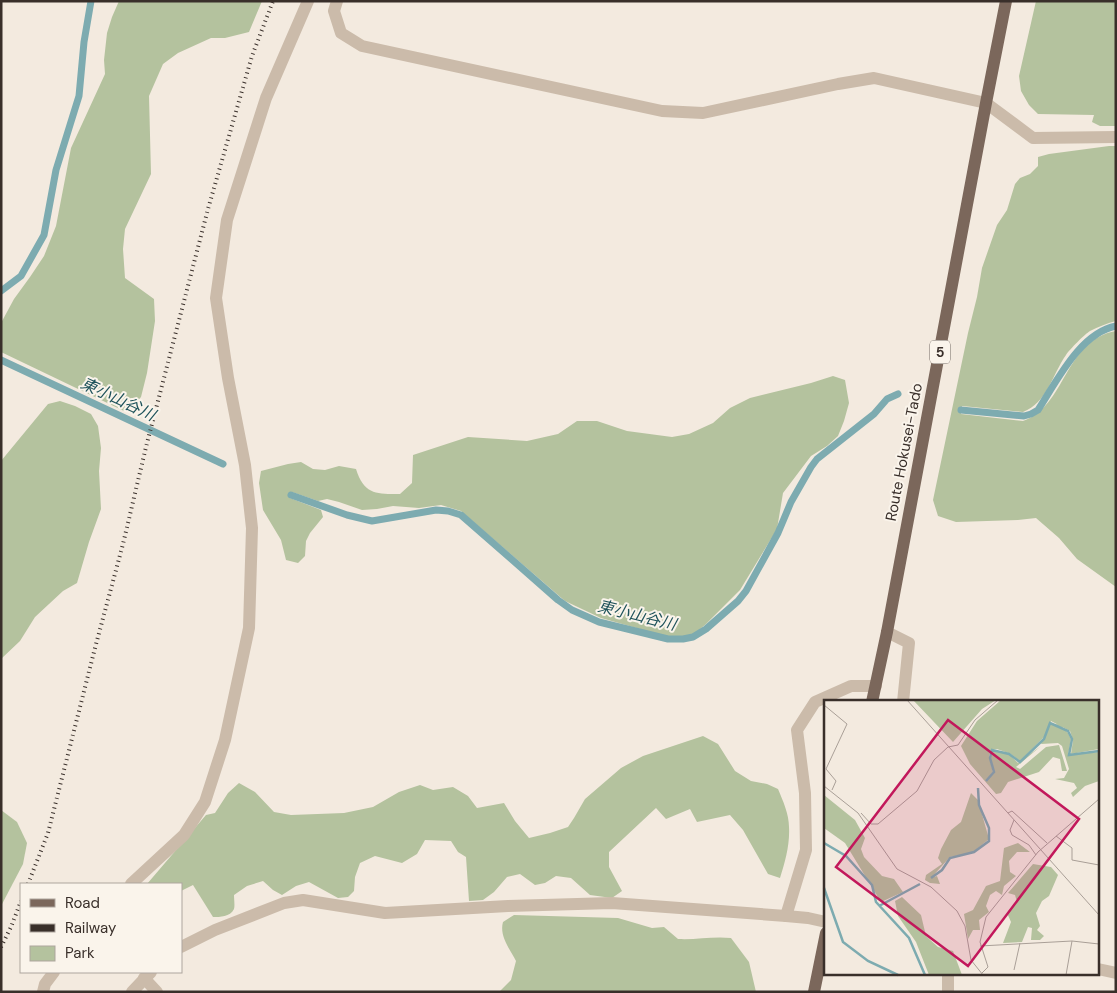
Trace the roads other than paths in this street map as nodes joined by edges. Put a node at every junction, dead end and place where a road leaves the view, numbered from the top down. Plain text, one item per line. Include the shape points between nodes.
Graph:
1 (308, 1) edge
2 (336, 1) edge
3 (1006, 1) edge
4 (986, 103) junction
5 (1116, 137) edge
6 (887, 632) junction
7 (876, 686) junction
8 (872, 700) edge
9 (903, 700) edge
10 (132, 883) edge
11 (786, 916) junction
12 (824, 922) edge
13 (824, 943) edge
14 (182, 946) edge
15 (1100, 970) edge
16 (53, 973) edge
17 (1116, 973) edge
18 (148, 975) edge
19 (948, 976) edge
20 (42, 992) edge
21 (132, 992) edge
22 (157, 992) edge
23 (814, 992) edge
24 (948, 992) edge

1 - 10 street via 266,98 227,220 216,298 245,465 252,528 250,628 225,740 205,802 184,835
2 - 4 street via 334,11 341,32 362,46 662,110 703,113 874,78
3 - 4 main road, Route Hokusei-Tado / 5
4 - 5 street via 1033,138
4 - 6 main road, Route Hokusei-Tado / 5
6 - 7 main road, Route Hokusei-Tado / 5
6 - 9 street via 909,643
7 - 8 main road, Route Hokusei-Tado / 5
7 - 11 street via 850,686 815,702 797,730 805,793 806,850
11 - 12 street
11 - 14 street via 612,903 384,913 303,900 284,903
13 - 23 main road
15 - 17 street
16 - 20 street
18 - 21 street
18 - 22 street
19 - 24 street

